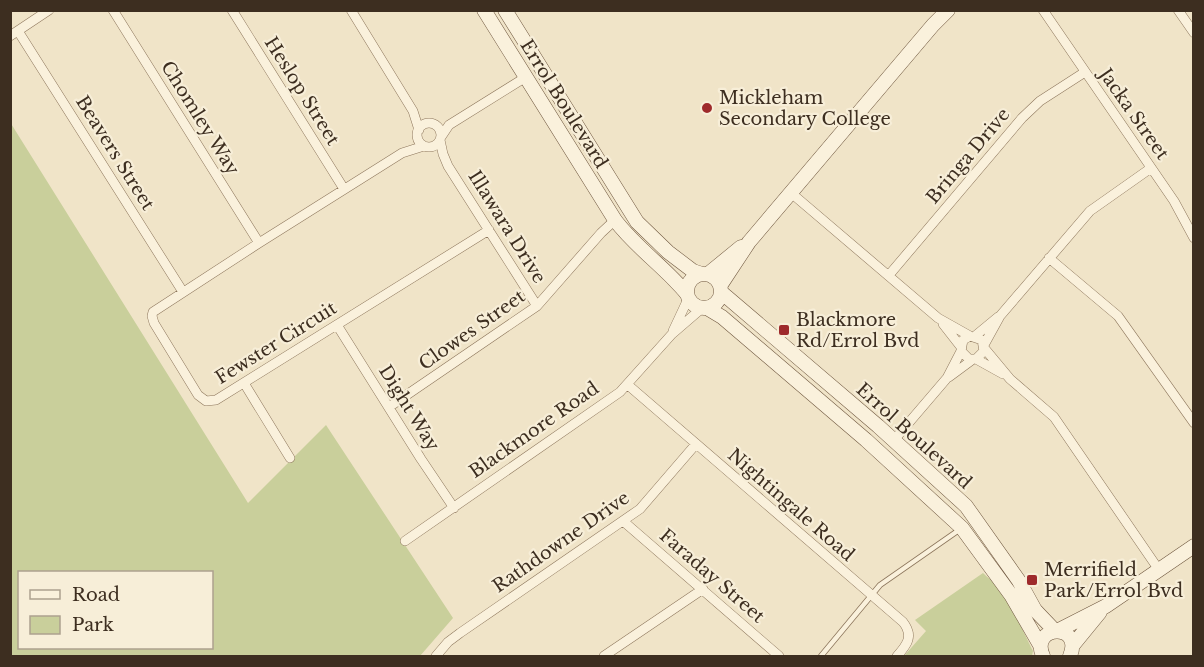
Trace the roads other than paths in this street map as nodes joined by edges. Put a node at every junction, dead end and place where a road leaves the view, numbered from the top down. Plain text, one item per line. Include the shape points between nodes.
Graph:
1 (49, 10) edge
2 (113, 10) edge
3 (232, 10) edge
4 (351, 10) edge
5 (484, 10) edge
6 (505, 10) edge
7 (948, 10) edge
8 (1044, 10) edge
9 (1178, 10) edge
10 (1194, 33) edge
11 (14, 34) edge
12 (1085, 72) junction
13 (526, 77) junction
14 (413, 111) junction
15 (464, 115) junction
16 (431, 124) junction
17 (418, 132) junction
18 (440, 138) junction
19 (426, 146) junction
20 (402, 153) junction
21 (448, 166) junction
22 (1151, 168) junction
23 (344, 189) junction
24 (790, 192) junction
25 (615, 220) junction
26 (489, 230) junction
27 (1194, 238) edge
28 (749, 242) junction
29 (259, 243) junction
30 (1048, 258) junction
31 (705, 274) junction
32 (889, 275) junction
33 (721, 289) junction
34 (183, 292) junction
35 (687, 296) junction
36 (537, 306) junction
37 (704, 308) junction
38 (1000, 316) junction
39 (938, 318) junction
40 (337, 325) junction
41 (672, 334) junction
42 (972, 336) junction
43 (984, 347) junction
44 (961, 349) junction
45 (974, 359) junction
46 (947, 378) junction
47 (1011, 379) junction
48 (244, 383) junction
49 (628, 385) junction
50 (389, 406) junction
51 (1194, 423) edge
52 (894, 440) junction
53 (696, 444) junction
54 (290, 458) dead end
55 (454, 508) junction
56 (623, 521) junction
57 (962, 528) junction
58 (405, 541) dead end
59 (1194, 546) edge
60 (1159, 570) junction
61 (702, 589) junction
62 (872, 595) junction
63 (1106, 606) junction
64 (1056, 631) junction
65 (1040, 652) edge
66 (1074, 652) edge
67 (436, 657) edge
68 (604, 657) edge
69 (779, 657) edge
70 (821, 657) edge
71 (897, 657) edge

1 - 11 street
2 - 29 street, Chomley Way
3 - 23 street, Heslop Street
4 - 14 street
5 - 13 street, Errol Boulevard
6 - 31 street, Errol Boulevard via 637,222 668,252 693,271
7 - 24 street
8 - 12 street, Jacka Street
9 - 10 street
11 - 34 street, Beavers Street
12 - 22 street, Jacka Street
12 - 32 street, Bringa Drive via 1040,101 1022,118
13 - 15 street
13 - 25 street, Errol Boulevard
14 - 16 street
14 - 17 street
15 - 16 street
15 - 18 street via 449,125
16 - 17 street
16 - 18 street via 439,129
17 - 19 street via 419,141
17 - 20 street, Fewster Circuit
18 - 19 street via 435,146
18 - 21 street, Illawara Drive
19 - 20 street, Fewster Circuit
19 - 21 street, Illawara Drive
20 - 23 street, Fewster Circuit
21 - 26 street, Illawara Drive
22 - 27 street, Jacka Street
22 - 30 street via 1090,211
23 - 29 street, Fewster Circuit
24 - 28 street
24 - 32 street
25 - 35 street, Errol Boulevard
25 - 36 street, Clowes Street
26 - 36 street, Illawara Drive
26 - 40 street, Fewster Circuit
28 - 31 street
28 - 33 street
29 - 34 street, Fewster Circuit
30 - 38 street
30 - 51 street via 1119,316
31 - 33 street via 718,281
31 - 35 street via 688,283
32 - 39 street
33 - 37 street via 717,303
33 - 52 street, Errol Boulevard
34 - 48 street, Fewster Circuit via 153,312 152,319 198,395 211,402
35 - 37 street via 691,304
35 - 41 street, Blackmore Road
36 - 50 street, Clowes Street
37 - 41 street, Blackmore Road
37 - 57 street, Errol Boulevard via 722,317
38 - 42 street
38 - 43 street
39 - 42 street
39 - 44 street
40 - 48 street, Fewster Circuit
40 - 50 street, Dight Way
41 - 49 street, Blackmore Road
42 - 43 street via 982,340
42 - 44 street via 963,340
43 - 45 street via 982,355
43 - 47 street
44 - 45 street via 965,357
44 - 46 street
45 - 46 street
45 - 47 street
46 - 52 street
47 - 60 street via 1058,422
48 - 54 street
49 - 53 street, Nightingale Road
49 - 55 street, Blackmore Road
50 - 55 street, Dight Way
52 - 64 street, Errol Boulevard via 966,506 1035,610
53 - 56 street, Rathdowne Drive via 640,508
53 - 62 street, Nightingale Road
55 - 58 street, Blackmore Road
56 - 61 street, Faraday Street
56 - 67 street, Rathdowne Drive via 460,633
57 - 62 lane via 887,579
57 - 65 street, Errol Boulevard via 1011,595
59 - 60 street
60 - 63 street
61 - 68 street
61 - 69 street, Faraday Street
62 - 70 lane
62 - 71 street, Nightingale Road via 907,626 910,639
63 - 64 street
63 - 66 street via 1085,629
64 - 65 street via 1045,636
64 - 66 street, Errol Boulevard via 1068,635

